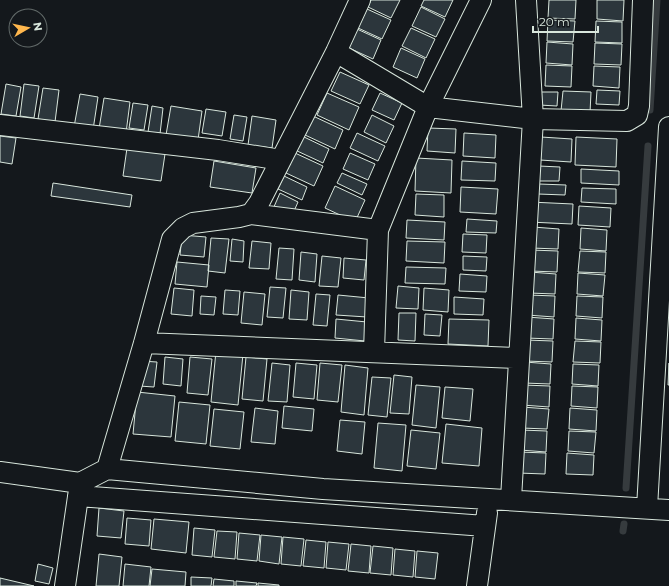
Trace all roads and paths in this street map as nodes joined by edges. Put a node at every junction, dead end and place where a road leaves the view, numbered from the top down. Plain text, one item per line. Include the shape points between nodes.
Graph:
1 (360, 0) edge
2 (481, 0) edge
3 (526, 0) edge
4 (643, 0) edge
5 (336, 52) junction
6 (428, 107) junction
7 (533, 119) junction
8 (0, 125) edge
9 (669, 129) edge
10 (281, 160) junction
11 (251, 214) junction
12 (378, 230) junction
13 (144, 343) junction
14 (374, 352) junction
15 (519, 358) junction
16 (661, 401) edge
17 (107, 469) junction
18 (0, 472) edge
19 (79, 490) junction
20 (489, 498) junction
21 (511, 499) junction
22 (646, 508) junction
23 (669, 510) edge
24 (485, 526) junction
25 (65, 586) edge
26 (477, 586) edge

1 - 5 street
2 - 6 street
3 - 7 street
4 - 7 street via 637,115 627,122
5 - 6 street
5 - 10 street
6 - 7 street
6 - 12 street
7 - 15 street
8 - 10 street via 218,150
9 - 16 street
10 - 11 street
11 - 12 street
11 - 13 street via 193,223 183,228 172,239
12 - 14 street
13 - 14 street
13 - 17 street
14 - 15 street
15 - 21 street
16 - 22 street
17 - 19 street
17 - 20 street via 323,489
18 - 19 street
19 - 24 street
19 - 25 street
20 - 21 street
20 - 24 street
21 - 22 street
22 - 23 street
24 - 26 street

